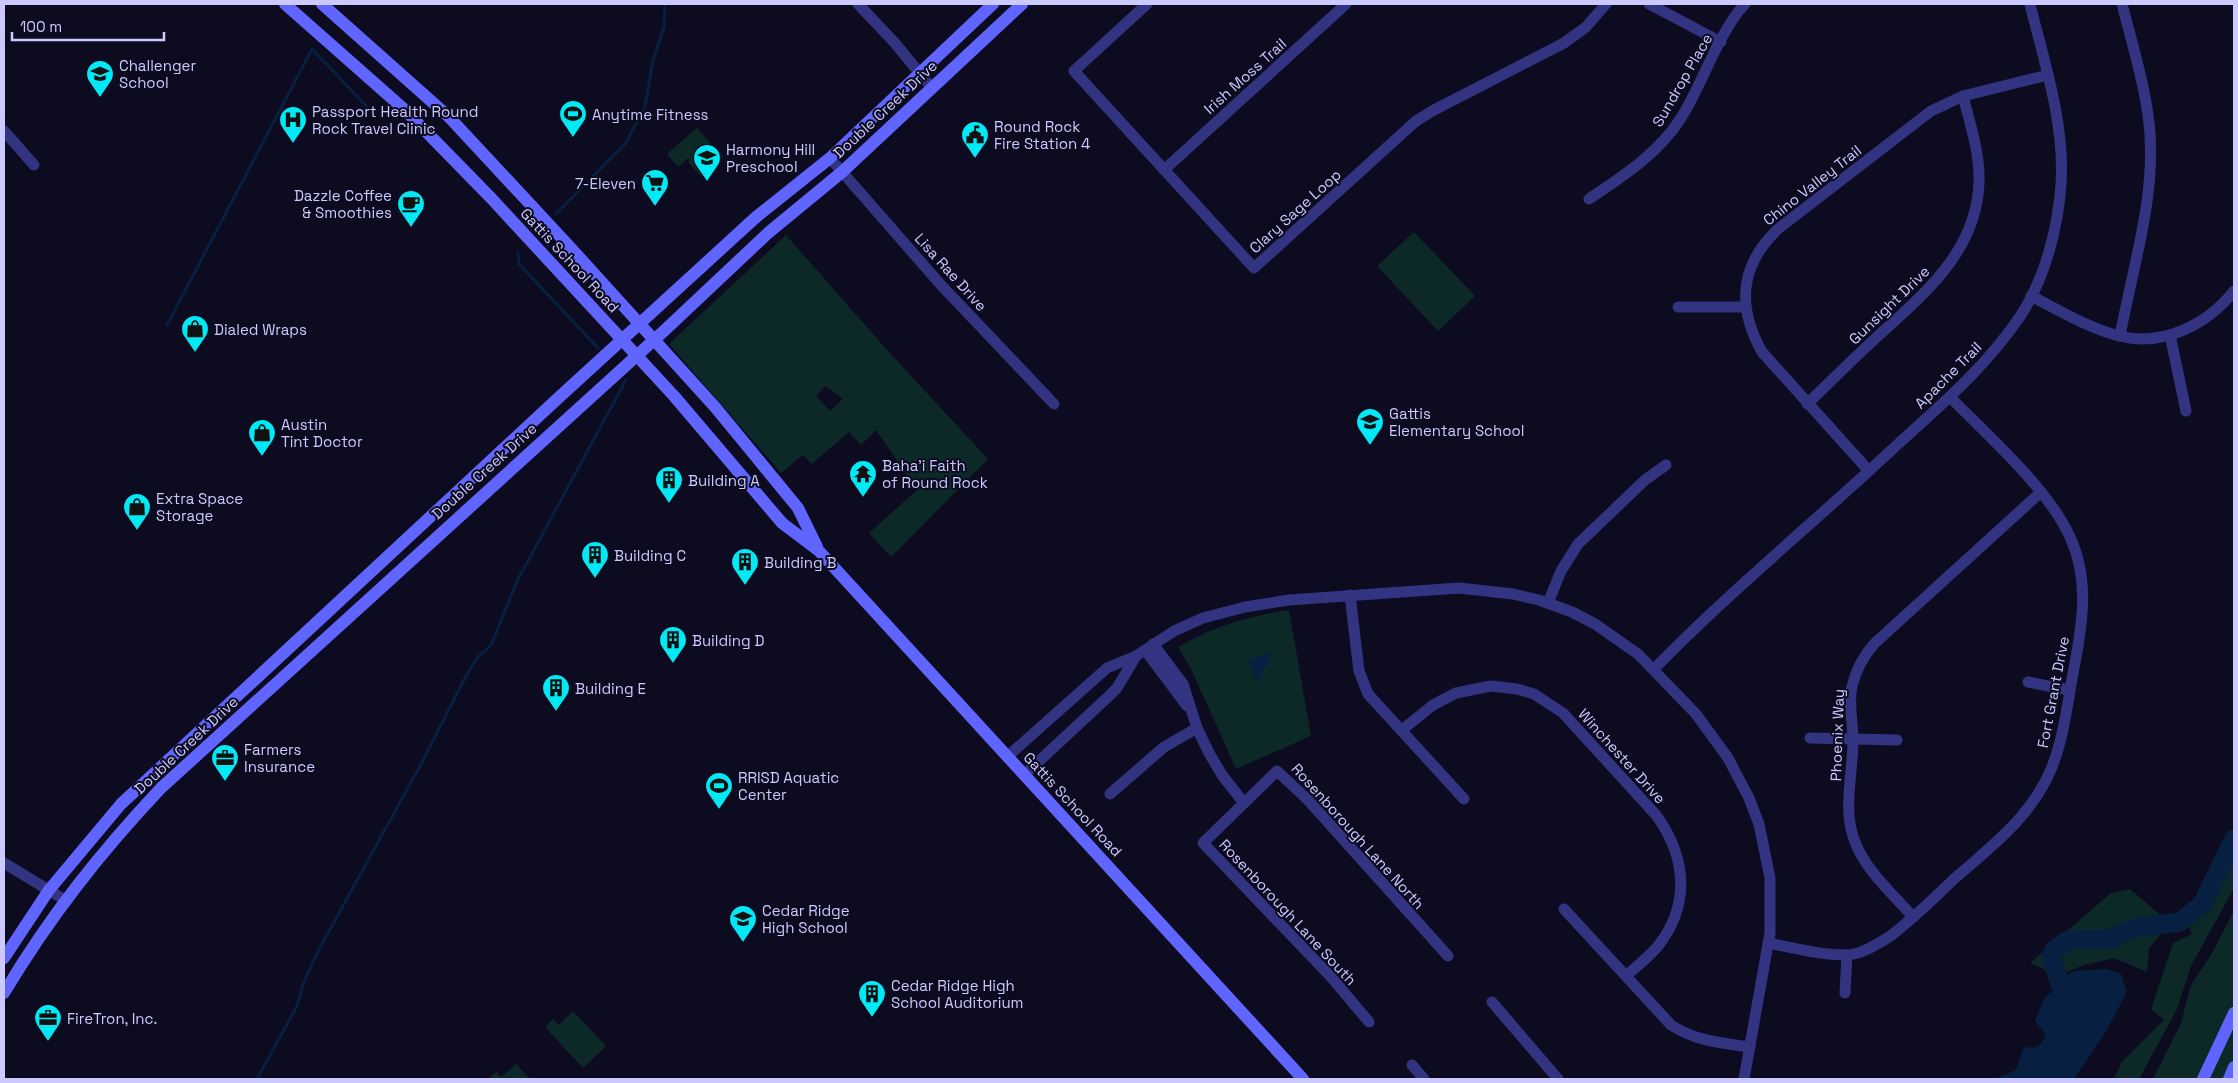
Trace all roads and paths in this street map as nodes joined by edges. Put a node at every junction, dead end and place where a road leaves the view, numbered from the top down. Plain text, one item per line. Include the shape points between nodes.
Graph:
1 (285, 4) edge
2 (322, 4) edge
3 (858, 4) edge
4 (993, 4) edge
5 (1022, 4) edge
6 (1147, 4) edge
7 (1346, 4) edge
8 (1606, 4) edge
9 (1649, 4) edge
10 (1745, 4) edge
11 (2030, 4) edge
12 (2122, 4) edge
13 (1721, 42) junction
14 (920, 73) junction
15 (2048, 75) junction
16 (932, 88) junction
17 (1963, 96) junction
18 (4, 131) edge
19 (830, 158) junction
20 (34, 164) dead end
21 (1164, 170) junction
22 (842, 172) junction
23 (1589, 199) dead end
24 (2234, 291) edge
25 (2031, 296) junction
26 (1678, 307) dead end
27 (1745, 307) junction
28 (639, 325) junction
29 (2170, 335) junction
30 (2120, 336) junction
31 (653, 339) junction
32 (622, 341) junction
33 (635, 355) junction
34 (1950, 397) junction
35 (1054, 404) dead end
36 (1807, 404) junction
37 (2186, 411) dead end
38 (1666, 465) dead end
39 (1869, 472) junction
40 (2041, 492) junction
41 (819, 551) junction
42 (1350, 595) junction
43 (1548, 603) junction
44 (1144, 650) junction
45 (1654, 669) junction
46 (2028, 682) dead end
47 (2070, 690) junction
48 (1197, 728) junction
49 (1402, 730) junction
50 (1810, 738) dead end
51 (1853, 738) junction
52 (1897, 740) dead end
53 (1007, 757) junction
54 (1024, 775) junction
55 (1110, 794) dead end
56 (1464, 799) dead end
57 (1244, 803) junction
58 (4, 862) edge
59 (49, 890) junction
60 (65, 900) junction
61 (1564, 909) dead end
62 (1913, 917) junction
63 (1768, 943) junction
64 (1847, 955) junction
65 (1448, 956) dead end
66 (4, 958) edge
67 (1627, 975) junction
68 (4, 993) edge
69 (1845, 993) dead end
70 (1492, 1002) dead end
71 (2234, 1013) edge
72 (1369, 1022) dead end
73 (1750, 1048) junction
74 (1412, 1066) dead end
75 (2234, 1067) edge
76 (1303, 1079) edge
77 (1424, 1079) edge
78 (1558, 1079) edge
79 (1744, 1079) edge
80 (2203, 1079) edge
81 (2229, 1079) edge

1 - 32 street, Gattis School Road via 406,110
2 - 28 street, Gattis School Road via 449,117
3 - 14 street
4 - 14 street, Double Creek Drive
5 - 16 street, Double Creek Drive
6 - 21 street, Clary Sage Loop via 1074,71
7 - 21 street, Irish Moss Trail
8 - 21 street, Clary Sage Loop via 1586,26 1564,43 1416,121 1254,268
9 - 13 street
10 - 13 street, Sundrop Place
11 - 15 street, Apache Trail
12 - 30 street via 2145,97 2150,133 2146,206
13 - 23 street, Sundrop Place via 1668,136 1646,158
14 - 16 street
14 - 19 street, Double Creek Drive
15 - 17 street, Chino Valley Trail
15 - 25 street, Apache Trail via 2060,136 2061,184 2050,247
16 - 22 street, Double Creek Drive
17 - 27 street, Chino Valley Trail via 1924,116 1767,240 1750,268
17 - 36 street, Gunsight Drive via 1978,159 1979,182 1971,223 1956,254 1934,284
18 - 20 street
19 - 22 street, Lisa Rae Drive
19 - 28 street, Double Creek Drive via 755,218
22 - 31 street, Double Creek Drive via 768,233
22 - 35 street, Lisa Rae Drive via 941,285
24 - 29 street via 2213,313 2197,324
25 - 30 street
25 - 34 street, Apache Trail via 2001,343
26 - 27 street
27 - 36 street, Chino Valley Trail via 1751,331 1762,352
28 - 31 street, Gattis School Road
28 - 32 street, Double Creek Drive
29 - 30 street
29 - 37 street
31 - 33 street, Double Creek Drive
31 - 41 street, Gattis School Road via 715,407 798,508
32 - 33 street, Gattis School Road
32 - 59 street, Double Creek Drive via 121,804
33 - 41 street, Gattis School Road via 782,523
33 - 60 street, Double Creek Drive via 161,788
34 - 39 street, Apache Trail
34 - 40 street, Fort Grant Drive
36 - 39 street, Chino Valley Trail
38 - 43 street via 1578,544 1561,571
39 - 45 street, Apache Trail via 1736,590
40 - 47 street, Fort Grant Drive via 2070,537 2081,572 2084,609
40 - 51 street, Phoenix Way via 1870,649 1852,686
41 - 53 street, Gattis School Road
42 - 43 street via 1459,588 1512,594
42 - 44 street via 1289,600 1211,616 1190,623
42 - 49 street via 1362,683 1368,694
43 - 45 street via 1595,624
44 - 48 street via 1183,684
44 - 53 street via 1100,673
44 - 54 street via 1117,688
45 - 63 street via 1712,735 1749,798 1759,824 1770,878 1772,906
46 - 47 street
47 - 62 street, Fort Grant Drive via 2058,751 2036,798 2014,826
48 - 55 street via 1164,747
48 - 57 street via 1222,775
49 - 56 street
49 - 67 street, Winchester Drive via 1433,705 1456,693 1491,686 1517,689 1534,694 1563,713 1643,800 1666,828 1674,844 1681,885 1677,910 1667,933
50 - 51 street
51 - 52 street
51 - 62 street, Phoenix Way via 1849,813 1854,841 1868,866
53 - 54 street, Gattis School Road
54 - 76 street, Gattis School Road
57 - 65 street, Rosenborough Lane North via 1277,771 1308,800
57 - 72 street, Rosenborough Lane South via 1203,843 1331,977
58 - 59 street
59 - 60 street
59 - 66 street, Double Creek Drive
60 - 68 street, Double Creek Drive
61 - 67 street
62 - 64 street, Fort Grant Drive via 1875,945
63 - 64 street, Fort Grant Drive
63 - 73 street
64 - 69 street
67 - 73 street via 1666,1020 1682,1032
70 - 78 street
71 - 80 street
73 - 79 street
74 - 77 street
75 - 81 street

